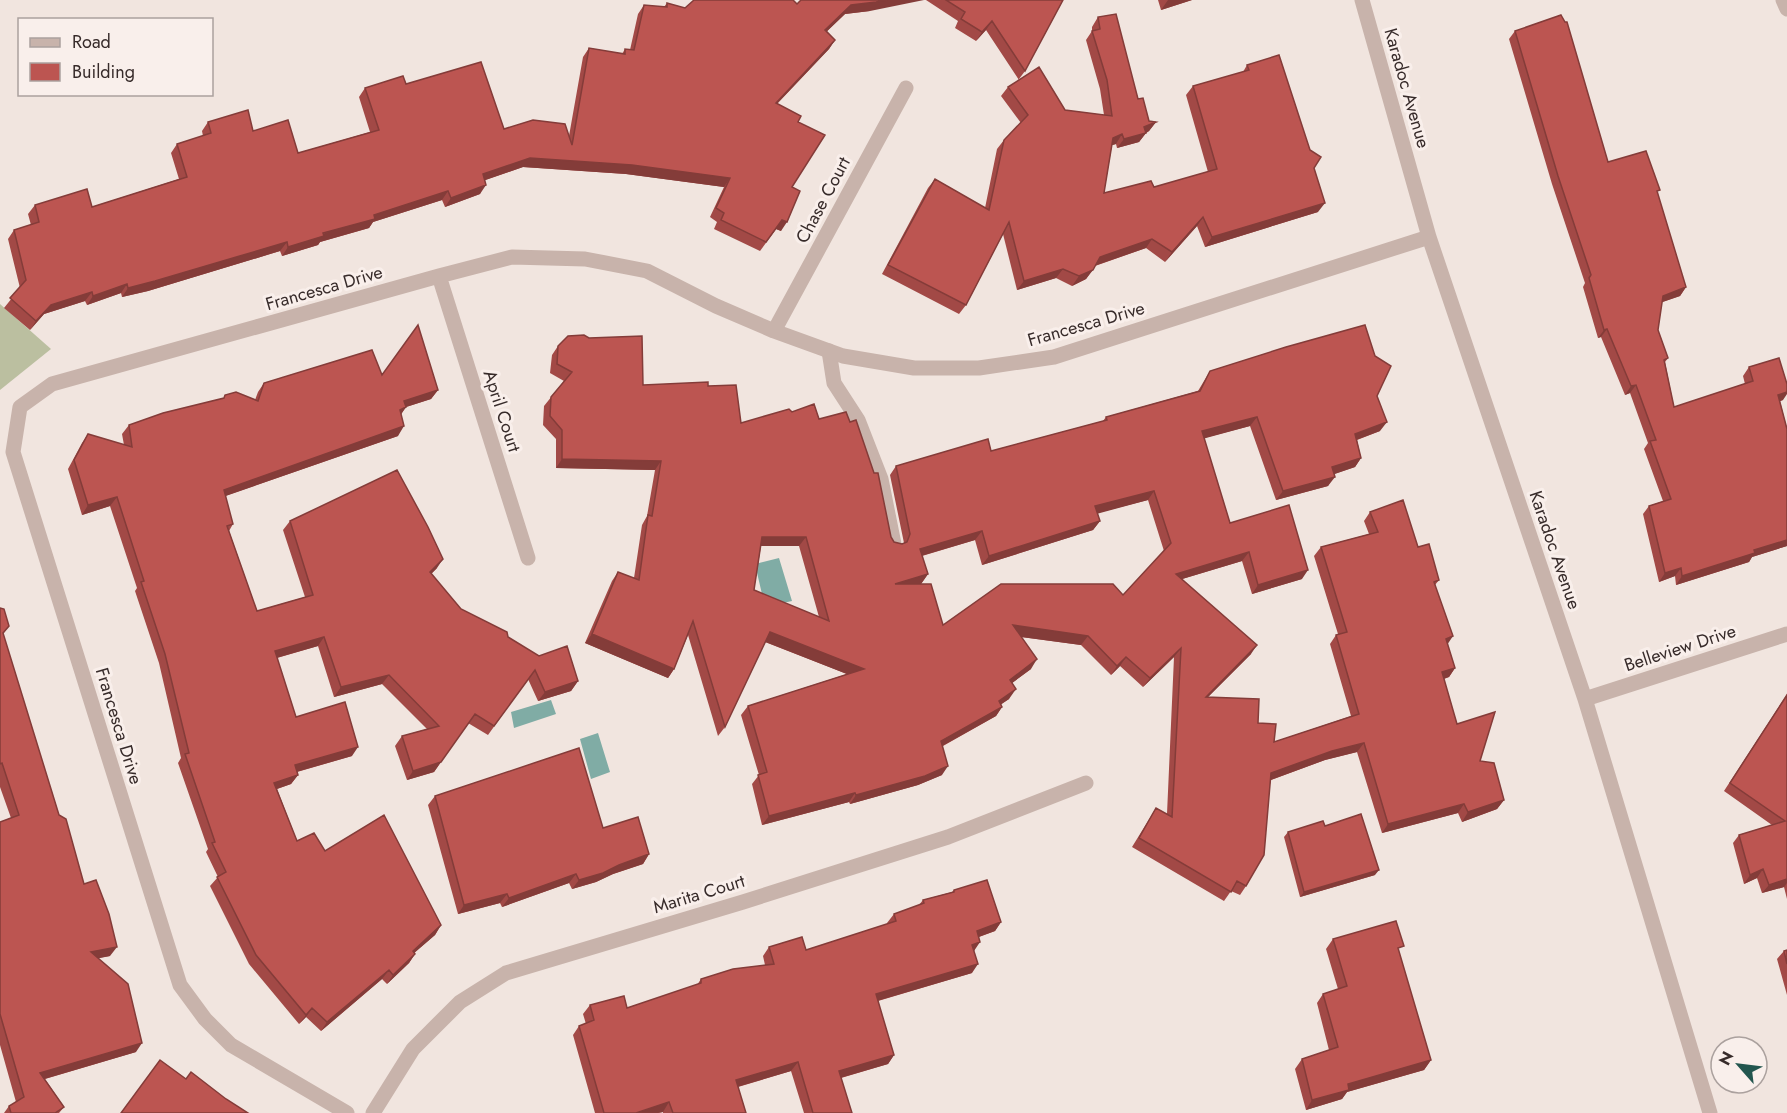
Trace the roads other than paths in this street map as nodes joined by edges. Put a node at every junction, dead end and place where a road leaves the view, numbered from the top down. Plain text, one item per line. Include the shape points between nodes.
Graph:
1 (1362, 0) edge
2 (1783, 0) edge
3 (1787, 9) edge
4 (906, 88) dead end
5 (1429, 237) junction
6 (439, 276) junction
7 (774, 331) junction
8 (829, 351) junction
9 (894, 544) edge
10 (528, 558) dead end
11 (1787, 634) edge
12 (1585, 699) junction
13 (1086, 783) dead end
14 (347, 1113) edge
15 (373, 1113) edge
16 (1710, 1113) edge

1 - 5 street, Karadoc Avenue
2 - 3 street
4 - 7 street, Chase Court
5 - 8 street, Francesca Drive via 1054,357 979,368 914,368
5 - 12 street, Karadoc Avenue
6 - 7 street, Francesca Drive via 512,257 585,259 647,272
6 - 10 street, April Court
6 - 14 street, Francesca Drive via 52,384 20,407 12,452 180,986 231,1045
7 - 8 street, Francesca Drive
8 - 9 street via 834,383 858,420 881,479
11 - 12 street, Belleview Drive
12 - 16 street, Karadoc Avenue
13 - 15 street, Marita Court via 948,837 506,973 460,1002 413,1049

